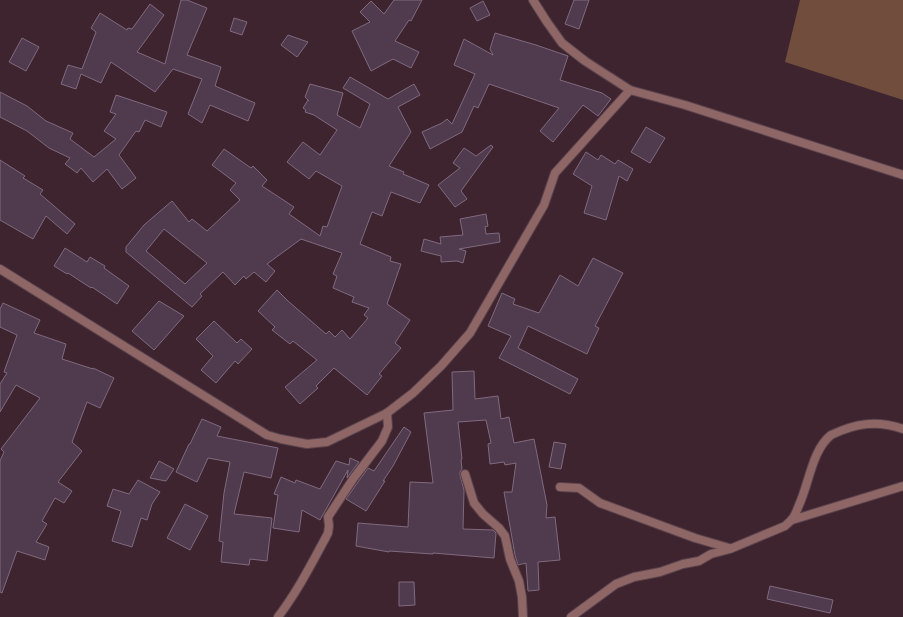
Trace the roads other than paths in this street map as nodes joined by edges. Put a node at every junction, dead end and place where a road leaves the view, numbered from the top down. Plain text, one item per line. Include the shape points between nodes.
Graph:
1 (534, 0) edge
2 (630, 90) junction
3 (903, 175) edge
4 (0, 269) edge
5 (387, 413) junction
6 (903, 429) edge
7 (465, 474) dead end
8 (903, 486) edge
9 (560, 487) dead end
10 (792, 520) junction
11 (730, 549) junction
12 (278, 617) edge
13 (523, 617) edge
14 (571, 617) edge

1 - 2 street via 562,43 585,62
2 - 3 street via 685,105
2 - 5 street via 555,173 544,205 470,334 413,393
4 - 5 street via 267,435 307,444 327,442
5 - 12 street via 388,427 382,441 328,517 326,537
6 - 10 street via 892,425 864,424 836,432 827,438 817,453 803,497
7 - 13 street via 474,503 505,536 510,559 519,581
8 - 10 street
9 - 11 street via 579,488 600,503
10 - 11 street via 785,526
11 - 14 street via 711,554 699,561 616,584

